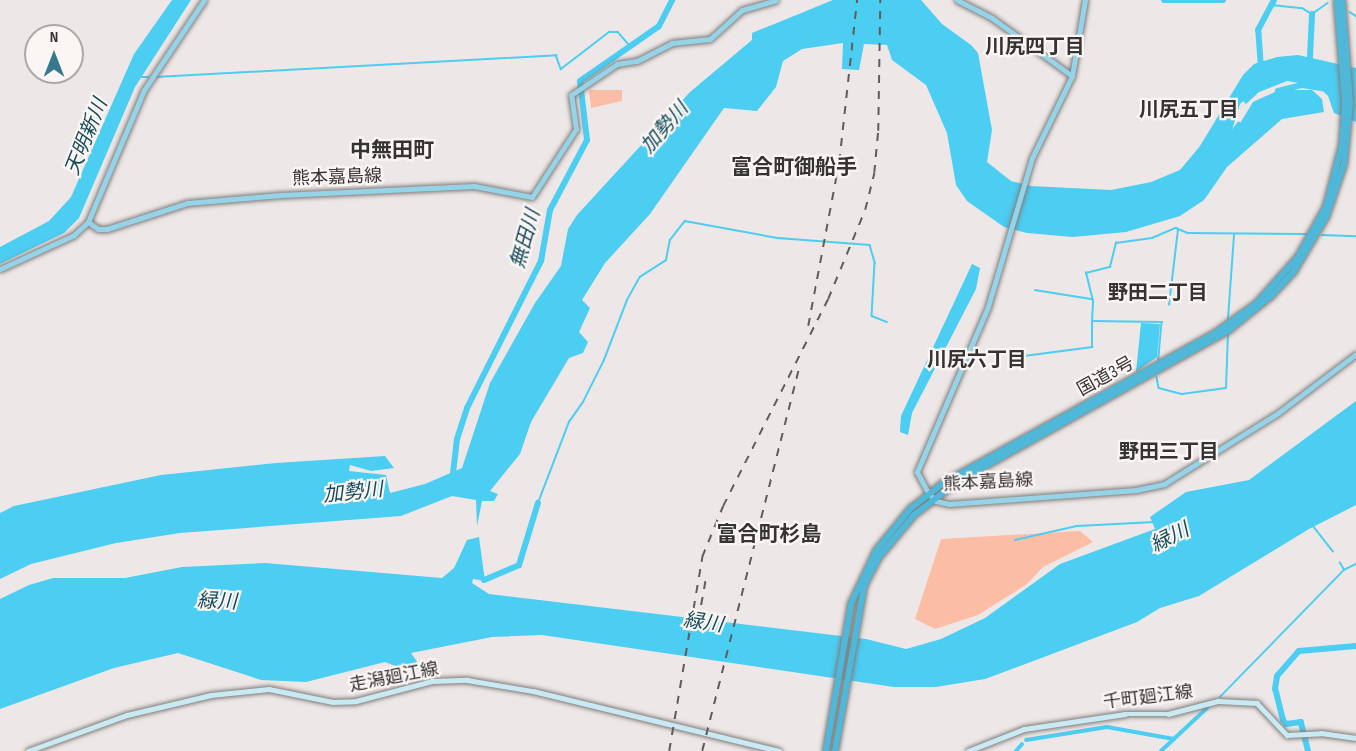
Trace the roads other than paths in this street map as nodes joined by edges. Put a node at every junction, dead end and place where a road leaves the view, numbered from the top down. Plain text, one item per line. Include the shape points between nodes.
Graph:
1 (204, 0) edge
2 (776, 0) edge
3 (957, 0) edge
4 (1084, 0) edge
5 (1337, 0) edge
6 (1342, 0) edge
7 (1341, 15) junction
8 (1072, 76) junction
9 (88, 222) junction
10 (0, 269) edge
11 (1356, 354) edge
12 (930, 495) junction
13 (1356, 738) edge
14 (769, 750) edge
15 (28, 751) edge
16 (779, 751) edge
17 (826, 751) edge
18 (835, 751) edge
19 (968, 751) edge

1 - 9 main road via 144,90
2 - 9 main road, 熊本嘉島線 via 742,10 710,39 666,45 637,61 617,64 571,95 577,116 574,136 532,197 474,186 281,195 187,203 107,229 98,229
3 - 8 main road via 992,18
4 - 8 main road, 熊本嘉島線
5 - 7 highway, 国道3号
6 - 7 highway, 国道3号
7 - 12 highway, 国道3号 via 1346,129 1340,181 1321,229 1294,271 1252,314 1194,351
8 - 12 main road, 熊本嘉島線 via 1032,158 979,332 917,472
9 - 10 main road via 74,235
11 - 12 main road, 熊本嘉島線 via 1278,413 1164,484 1136,490 949,504
12 - 17 highway, 国道3号 via 876,551 859,583 847,623
12 - 18 highway, 国道3号 via 879,557 864,586
13 - 19 main road, 千町廻江線 via 1282,733 1257,703 1218,702 1168,714 1125,714 1024,729
14 - 15 main road, 走潟廻江線 via 533,691 458,680 432,681 356,701 333,702 269,689 211,695 127,715
14 - 16 main road, 走潟廻江線

